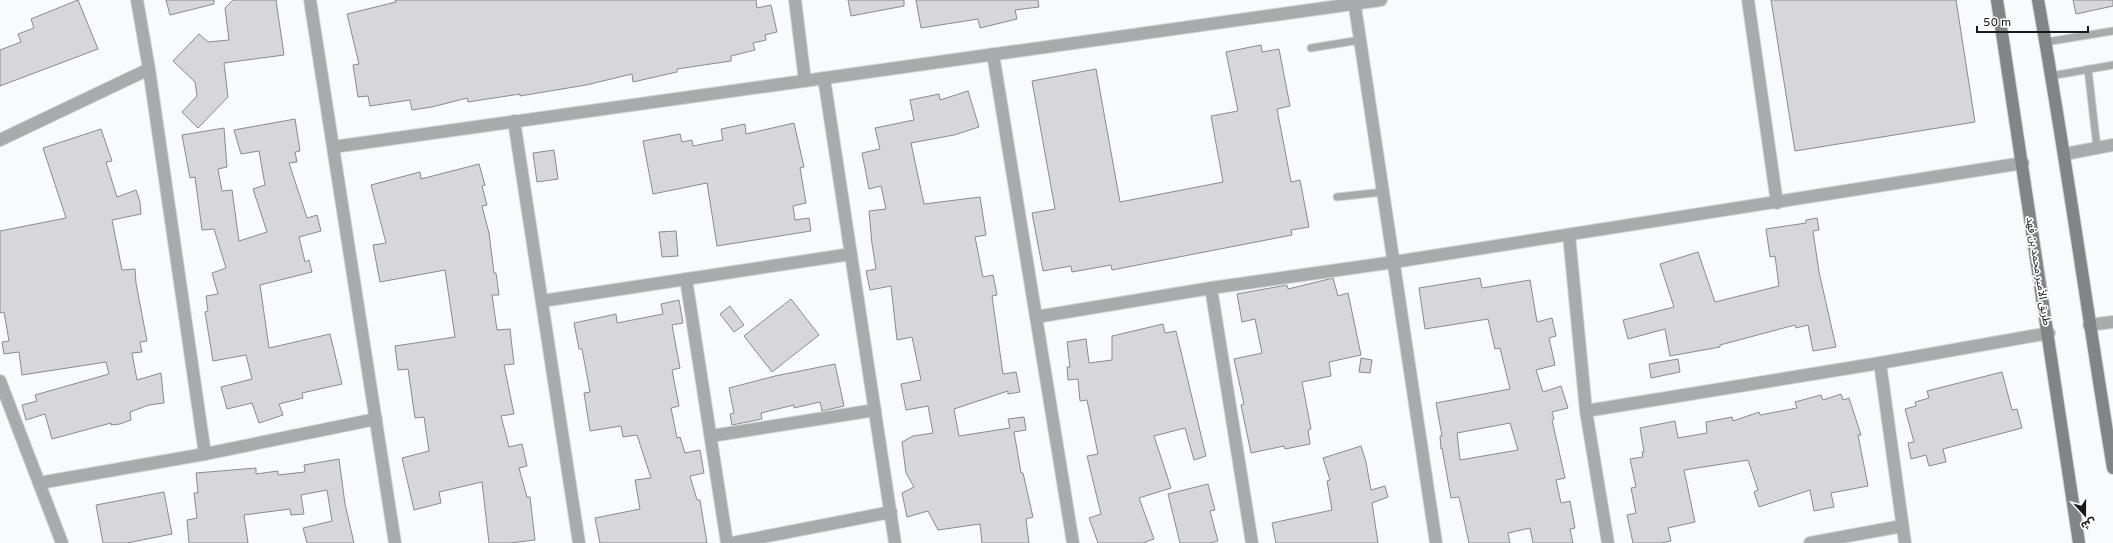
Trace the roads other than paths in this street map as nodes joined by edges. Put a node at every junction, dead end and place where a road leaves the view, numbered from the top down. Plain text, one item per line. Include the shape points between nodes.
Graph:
1 (137, 0) edge
2 (310, 0) edge
3 (795, 0) edge
4 (1381, 0) edge
5 (1748, 0) edge
6 (1996, 0) edge
7 (2038, 0) edge
8 (1354, 2) edge
9 (2113, 31) edge
10 (1360, 40) junction
11 (2046, 42) junction
12 (1311, 48) dead end
13 (993, 54) junction
14 (2113, 65) edge
15 (150, 69) junction
16 (2088, 69) junction
17 (2052, 76) junction
18 (824, 78) junction
19 (805, 80) junction
20 (514, 122) junction
21 (0, 140) edge
22 (2113, 145) edge
23 (333, 147) junction
24 (2097, 148) junction
25 (2065, 154) junction
26 (2022, 163) junction
27 (1383, 192) junction
28 (1336, 197) dead end
29 (1777, 203) junction
30 (1569, 235) junction
31 (851, 254) junction
32 (1394, 262) junction
33 (686, 280) junction
34 (1211, 288) junction
35 (542, 301) junction
36 (1036, 316) junction
37 (2113, 322) edge
38 (2089, 325) junction
39 (2049, 333) junction
40 (1880, 363) junction
41 (0, 381) edge
42 (875, 410) junction
43 (1586, 411) junction
44 (376, 419) junction
45 (711, 436) junction
46 (205, 454) junction
47 (2113, 468) edge
48 (39, 483) junction
49 (891, 512) junction
50 (1902, 526) junction
51 (62, 543) edge
52 (395, 543) edge
53 (579, 543) edge
54 (728, 543) edge
55 (732, 543) edge
56 (896, 543) edge
57 (1073, 543) edge
58 (1252, 543) edge
59 (1436, 543) edge
60 (1608, 543) edge
61 (1810, 543) edge
62 (1904, 543) edge
63 (2079, 543) edge

1 - 15 street
2 - 23 street
3 - 19 street
4 - 8 street
5 - 29 street
6 - 26 street, طريق الأمير محمد بن فهد
7 - 11 street
8 - 10 street
8 - 13 street
9 - 11 lane
10 - 12 lane
10 - 27 street
11 - 17 street
13 - 18 street
13 - 36 street
14 - 16 lane
15 - 21 street
15 - 46 street
16 - 17 lane
16 - 24 lane
17 - 25 street
18 - 19 street
18 - 31 street
19 - 20 street
20 - 23 street
20 - 35 street
22 - 24 street
23 - 44 street
24 - 25 street
25 - 38 street
26 - 29 street
26 - 39 street, طريق الأمير محمد بن فهد
27 - 28 lane
27 - 32 street
29 - 30 street
30 - 32 street
30 - 43 street
31 - 33 street
31 - 42 street
32 - 34 street
32 - 59 street
33 - 35 street
33 - 45 street
34 - 36 street
34 - 58 street
35 - 53 street
36 - 57 street
37 - 38 street
38 - 47 street
39 - 40 street
39 - 63 street, طريق الأمير محمد بن فهد
40 - 43 street
40 - 50 street
41 - 48 street
42 - 45 street
42 - 49 street
43 - 60 street
44 - 46 street
44 - 52 street
45 - 54 street
46 - 48 street
48 - 51 street
49 - 55 street
49 - 56 street
50 - 61 street
50 - 62 street

